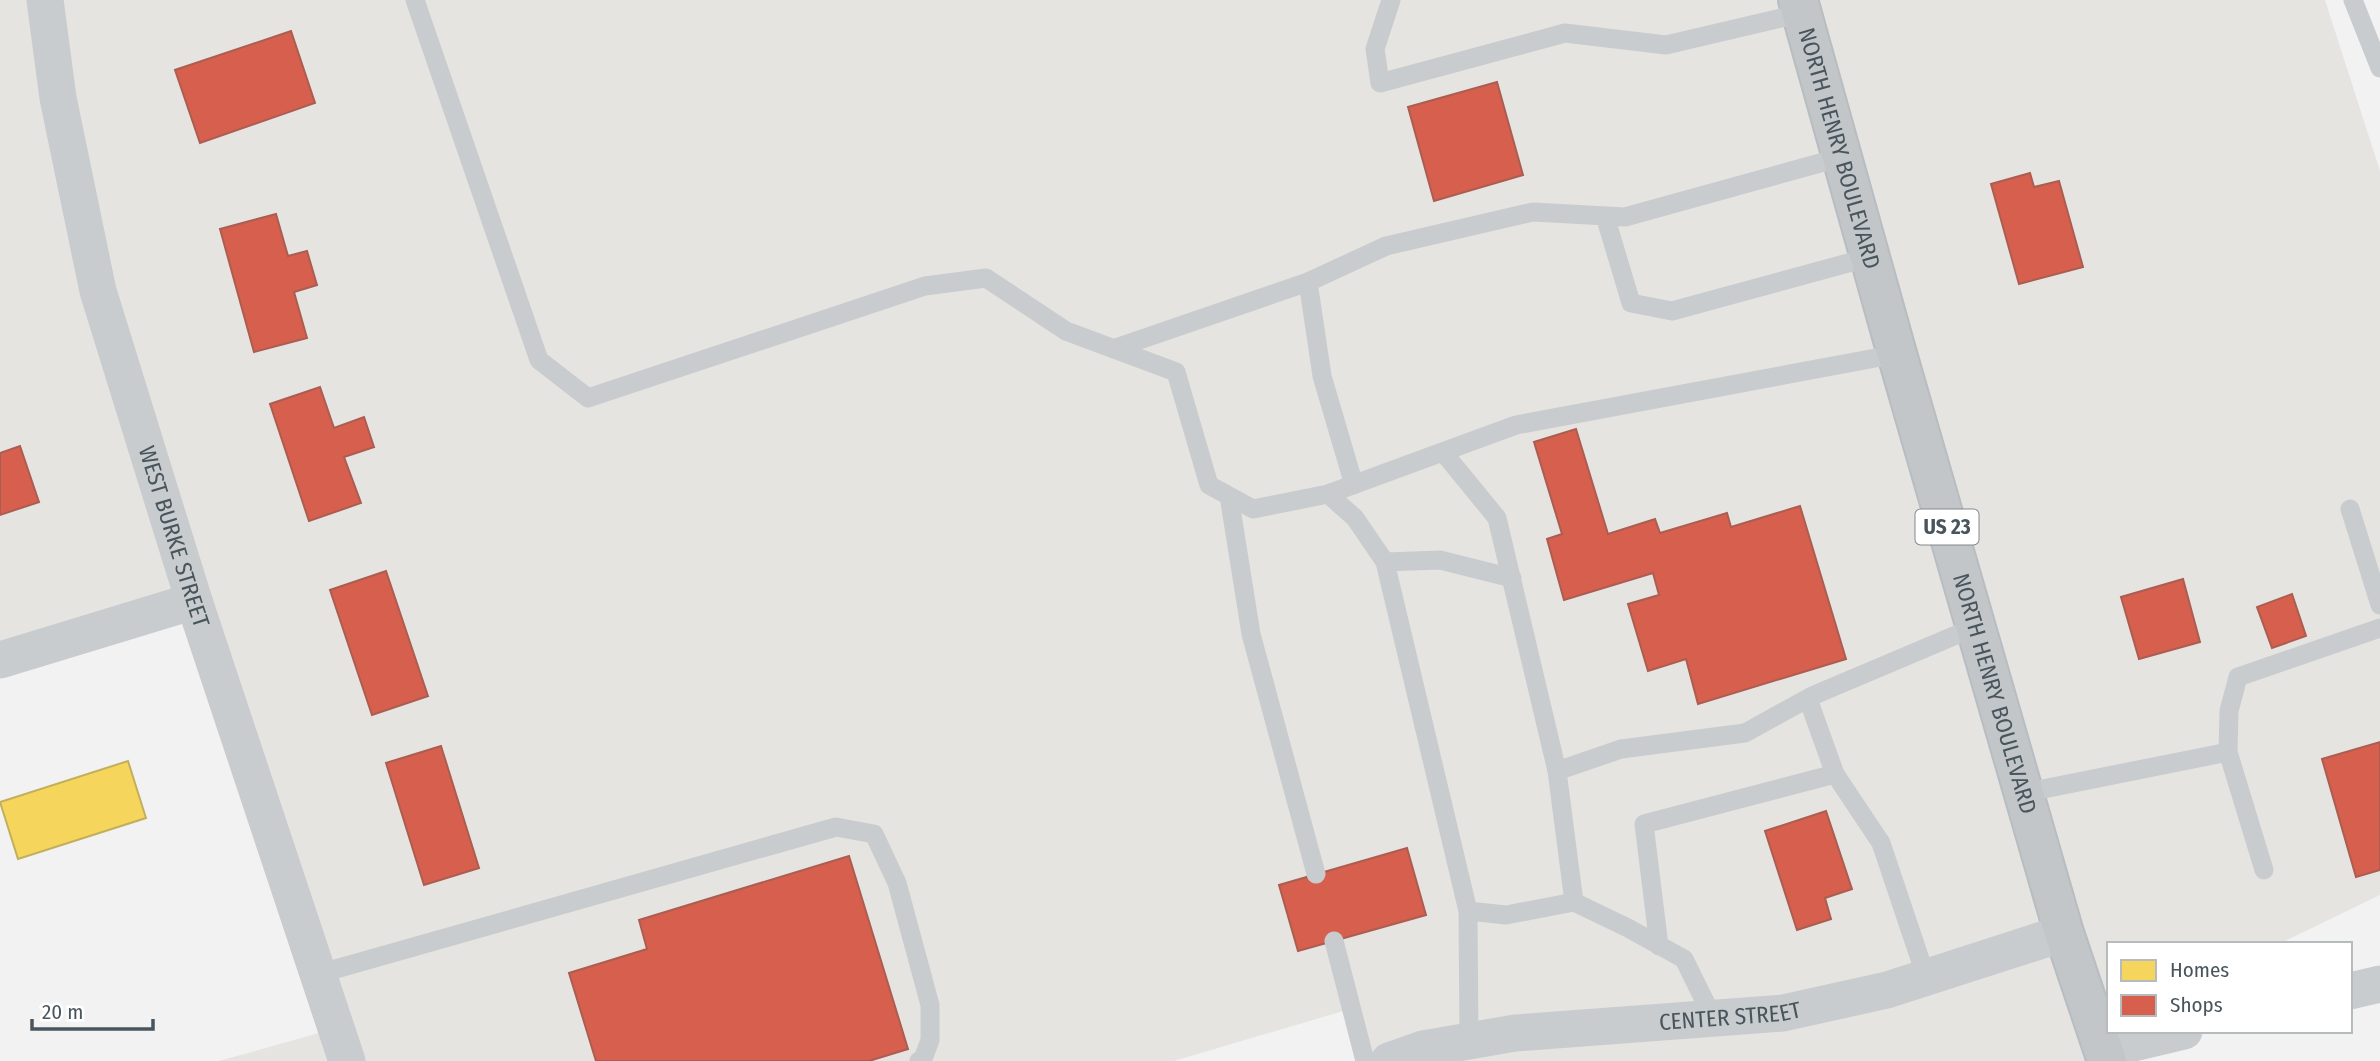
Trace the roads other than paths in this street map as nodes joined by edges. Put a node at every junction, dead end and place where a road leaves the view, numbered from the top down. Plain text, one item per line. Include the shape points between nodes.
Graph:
1 (45, 0) edge
2 (415, 0) edge
3 (1391, 0) edge
4 (2353, 0) edge
5 (1800, 7) edge
6 (2380, 68) edge
7 (1842, 158) junction
8 (1605, 216) junction
9 (1870, 257) junction
10 (1308, 282) junction
11 (1113, 349) junction
12 (1897, 354) junction
13 (1443, 452) junction
14 (1354, 485) junction
15 (1328, 494) junction
16 (1230, 496) junction
17 (2350, 509) dead end
18 (1385, 562) junction
19 (1512, 578) junction
20 (194, 601) junction
21 (2380, 605) edge
22 (1975, 627) junction
23 (2380, 628) edge
24 (0, 660) edge
25 (1808, 699) junction
26 (2228, 752) junction
27 (1557, 771) junction
28 (1835, 774) junction
29 (2023, 793) junction
30 (2264, 870) dead end
31 (1316, 874) dead end
32 (1574, 902) junction
33 (1468, 911) junction
34 (2064, 933) junction
35 (1334, 940) dead end
36 (1659, 946) junction
37 (318, 974) junction
38 (1926, 977) junction
39 (2380, 984) edge
40 (2352, 991) edge
41 (1713, 1018) junction
42 (2178, 1033) edge
43 (1469, 1041) junction
44 (2106, 1056) edge
45 (347, 1061) edge
46 (919, 1061) edge
47 (1365, 1061) edge
48 (1389, 1061) edge

1 - 20 street, WEST BURKE STREET via 58,98 99,291
2 - 11 lane via 539,360 588,398 925,286 986,278 1066,331
3 - 5 lane via 1375,49 1380,83 1566,33 1666,44
4 - 6 lane
5 - 7 highway, NORTH HENRY BOULEVARD / US 23
7 - 8 lane via 1625,217
7 - 9 highway, NORTH HENRY BOULEVARD / US 23
8 - 9 lane via 1631,303 1672,311
8 - 10 lane via 1533,212 1386,246
9 - 12 highway, NORTH HENRY BOULEVARD / US 23
10 - 11 lane
10 - 14 lane via 1322,376
11 - 16 lane via 1176,372 1209,485
12 - 13 lane via 1516,425
12 - 22 highway, NORTH HENRY BOULEVARD / US 23
13 - 14 lane
13 - 19 lane via 1497,518
14 - 15 lane
15 - 16 lane via 1253,509
15 - 18 lane via 1355,518
16 - 31 lane via 1251,634
17 - 21 lane
18 - 19 lane via 1440,560
18 - 33 lane
19 - 27 lane
20 - 24 street
20 - 37 street, WEST BURKE STREET
22 - 25 lane
22 - 29 highway, NORTH HENRY BOULEVARD / US 23
23 - 26 lane via 2238,677 2228,711
25 - 27 lane via 1745,733 1620,749
25 - 28 lane
26 - 29 lane
26 - 30 lane
27 - 32 lane
28 - 36 lane via 1643,824
28 - 38 lane via 1881,843
29 - 34 highway, NORTH HENRY BOULEVARD / US 23
32 - 33 lane via 1506,915
32 - 36 lane
33 - 43 lane
34 - 38 street, CENTER STREET
34 - 44 highway, NORTH HENRY BOULEVARD / US 23
35 - 47 lane
36 - 41 lane via 1684,960
37 - 45 street, WEST BURKE STREET
37 - 46 lane via 836,827 874,834 897,883 930,1005 930,1040
38 - 41 street, CENTER STREET via 1783,1013
39 - 40 street
41 - 43 street, CENTER STREET
42 - 44 street
43 - 48 street, CENTER STREET

